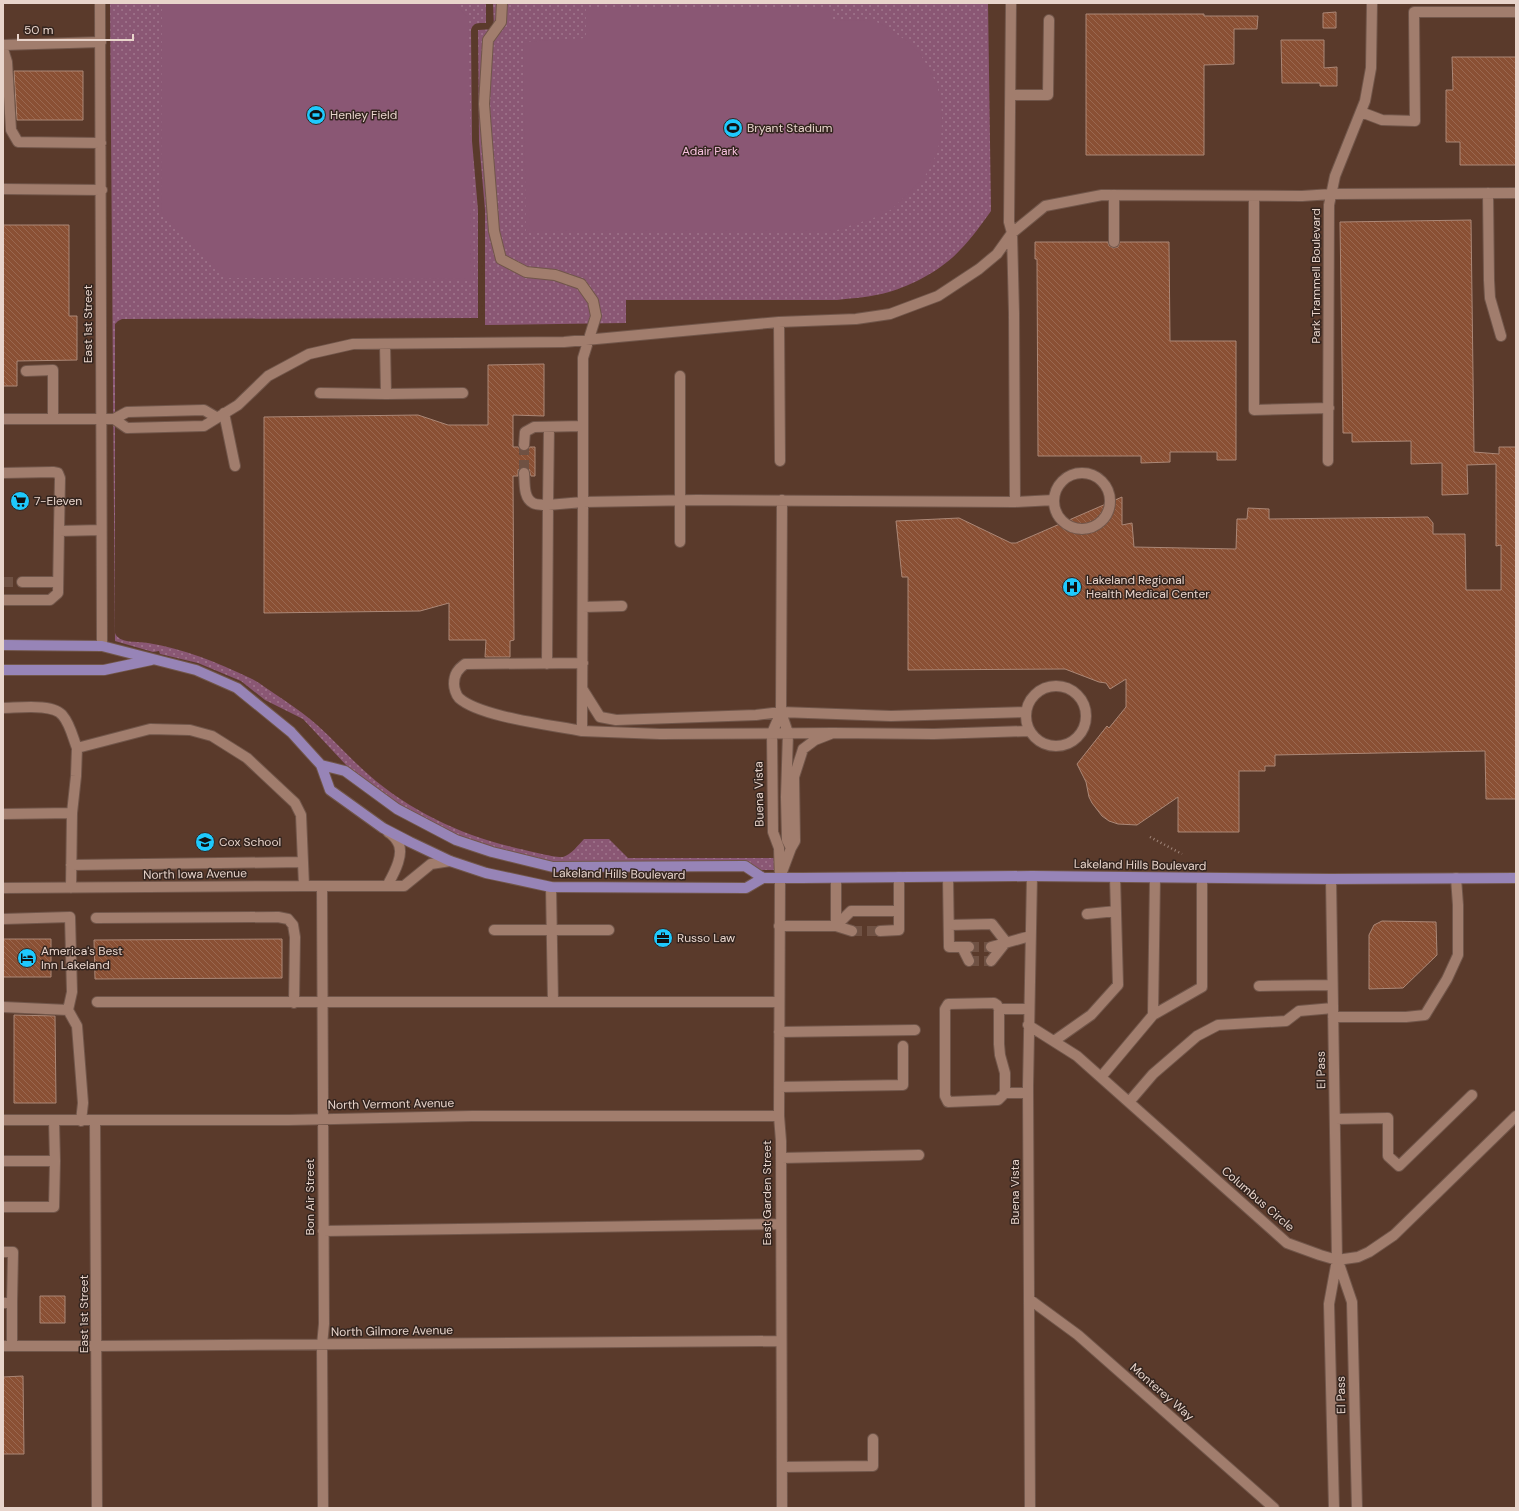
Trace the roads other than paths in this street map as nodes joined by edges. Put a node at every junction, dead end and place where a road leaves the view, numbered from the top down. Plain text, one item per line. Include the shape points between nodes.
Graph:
1 (100, 3) edge
2 (502, 3) edge
3 (1010, 3) edge
4 (1372, 3) edge
5 (1516, 12) edge
6 (1049, 20) dead end
7 (101, 42) junction
8 (3, 45) edge
9 (3, 49) edge
10 (1010, 95) junction
11 (1361, 112) junction
12 (101, 143) junction
13 (3, 189) edge
14 (102, 190) junction
15 (1488, 193) junction
16 (1516, 193) edge
17 (1332, 194) junction
18 (1114, 195) junction
19 (1254, 196) junction
20 (1012, 233) junction
21 (1114, 242) dead end
22 (779, 322) junction
23 (1502, 336) dead end
24 (589, 340) junction
25 (385, 344) junction
26 (26, 371) dead end
27 (680, 376) dead end
28 (320, 393) dead end
29 (463, 393) dead end
30 (386, 394) junction
31 (1329, 408) junction
32 (220, 415) junction
33 (3, 419) edge
34 (53, 419) junction
35 (101, 420) junction
36 (114, 420) junction
37 (583, 426) junction
38 (549, 427) junction
39 (524, 445) tunnel mouth
40 (780, 460) dead end
41 (1328, 461) dead end
42 (235, 466) dead end
43 (3, 473) edge
44 (524, 474) tunnel mouth
45 (680, 500) junction
46 (782, 500) junction
47 (1054, 500) junction
48 (583, 502) junction
49 (1015, 502) junction
50 (548, 505) junction
51 (101, 530) junction
52 (59, 531) junction
53 (680, 542) dead end
54 (22, 582) tunnel mouth
55 (58, 582) junction
56 (3, 600) edge
57 (622, 606) dead end
58 (583, 607) junction
59 (3, 645) edge
60 (102, 646) junction
61 (153, 660) junction
62 (583, 663) junction
63 (547, 664) junction
64 (3, 670) edge
65 (583, 690) junction
66 (3, 708) edge
67 (781, 712) junction
68 (1026, 712) junction
69 (582, 731) junction
70 (1029, 731) junction
71 (772, 733) junction
72 (788, 733) junction
73 (833, 733) junction
74 (77, 748) junction
75 (321, 765) junction
76 (72, 813) junction
77 (3, 814) edge
78 (383, 828) junction
79 (790, 848) junction
80 (450, 861) junction
81 (304, 862) junction
82 (71, 865) junction
83 (1032, 876) junction
84 (899, 877) junction
85 (948, 877) junction
86 (1115, 877) junction
87 (763, 878) junction
88 (780, 878) junction
89 (836, 878) junction
90 (1155, 878) junction
91 (1456, 878) junction
92 (1516, 878) edge
93 (1202, 879) junction
94 (1331, 880) junction
95 (304, 886) junction
96 (322, 886) junction
97 (387, 886) junction
98 (551, 887) junction
99 (3, 888) edge
100 (71, 888) junction
101 (899, 911) junction
102 (1116, 912) junction
103 (1087, 914) dead end
104 (3, 918) edge
105 (96, 918) dead end
106 (949, 925) junction
107 (779, 926) junction
108 (836, 926) junction
109 (494, 930) dead end
110 (551, 930) junction
111 (609, 930) dead end
112 (880, 930) tunnel mouth
113 (852, 931) tunnel mouth
114 (1030, 936) junction
115 (1006, 942) junction
116 (991, 947) tunnel mouth
117 (969, 961) dead end
118 (991, 961) dead end
119 (1332, 985) junction
120 (1260, 986) dead end
121 (97, 1002) dead end
122 (553, 1002) junction
123 (779, 1002) junction
124 (294, 1003) junction
125 (322, 1003) junction
126 (3, 1007) edge
127 (999, 1009) junction
128 (1029, 1009) junction
129 (68, 1010) junction
130 (1333, 1012) junction
131 (1153, 1015) junction
132 (1028, 1025) junction
133 (915, 1030) dead end
134 (779, 1032) junction
135 (1054, 1042) junction
136 (903, 1046) dead end
137 (1101, 1077) junction
138 (779, 1087) junction
139 (1005, 1093) junction
140 (1028, 1093) junction
141 (1472, 1095) dead end
142 (1129, 1102) junction
143 (778, 1116) junction
144 (1516, 1116) edge
145 (322, 1118) junction
146 (1335, 1119) junction
147 (3, 1120) edge
148 (54, 1120) junction
149 (81, 1121) junction
150 (95, 1121) junction
151 (919, 1155) dead end
152 (781, 1158) junction
153 (3, 1161) edge
154 (55, 1161) junction
155 (3, 1207) edge
156 (781, 1224) junction
157 (323, 1231) junction
158 (3, 1252) edge
159 (1337, 1260) junction
160 (1029, 1299) junction
161 (8, 1303) edge
162 (781, 1341) junction
163 (322, 1345) junction
164 (8, 1346) edge
165 (97, 1346) junction
166 (873, 1439) dead end
167 (782, 1466) junction
168 (97, 1508) edge
169 (323, 1508) edge
170 (782, 1508) edge
171 (1030, 1508) edge
172 (1274, 1508) edge
173 (1334, 1508) edge
174 (1357, 1508) edge

1 - 7 street, East 1st Street
2 - 24 street via 501,22 488,40 484,104 494,231 501,259 526,272 555,275 580,284 593,300 596,316
3 - 10 street
4 - 11 street, Park Trammell Boulevard via 1371,68
5 - 11 street via 1414,12 1415,122 1382,120
6 - 10 street via 1048,95
7 - 8 street
7 - 12 street, East 1st Street
9 - 12 street via 8,62 11,130 18,142
10 - 20 street via 1009,222
11 - 17 street, Park Trammell Boulevard via 1335,176
12 - 14 street, East 1st Street
13 - 14 street
14 - 35 street, East 1st Street
15 - 16 street
15 - 17 street
15 - 23 street via 1490,298
17 - 19 street
17 - 31 street, Park Trammell Boulevard via 1329,205
18 - 19 street
18 - 20 street via 1045,206
18 - 21 street
19 - 31 street via 1254,410
20 - 22 street via 997,254 979,270 938,296 890,314 856,319
20 - 49 street
22 - 24 street
22 - 40 street
24 - 25 street
24 - 37 street via 583,358
25 - 30 street
25 - 32 street via 353,344 309,354 268,376 238,405
26 - 34 street via 53,370
27 - 45 street
28 - 30 street
29 - 30 street
31 - 41 street, Park Trammell Boulevard
32 - 36 street via 204,410 127,412
32 - 36 street via 204,426 127,428
32 - 42 street
33 - 34 street
34 - 35 street
35 - 36 street
35 - 51 street, East 1st Street
37 - 38 street
37 - 48 street
38 - 39 street via 534,427 525,432
38 - 50 street
43 - 52 street via 58,473
44 - 50 street via 528,499 533,504
45 - 46 street
45 - 48 street
45 - 53 street
46 - 49 street
46 - 67 street
47 - 47 street via 1059,518 1074,528 1083,529 1092,527 1106,516 1110,498 1107,488 1094,475 1076,473 1060,483
47 - 49 street
48 - 50 street
48 - 58 street
50 - 63 street
51 - 52 street
51 - 60 street, East 1st Street
52 - 55 street
54 - 55 street
55 - 56 street via 58,593 50,600
57 - 58 street
58 - 62 street
59 - 60 main road, Lakeland Hills Boulevard
60 - 61 main road, Lakeland Hills Boulevard
61 - 64 main road, Lakeland Hills Boulevard via 104,670
61 - 75 main road, Lakeland Hills Boulevard via 196,670 237,688 291,732
62 - 63 street
62 - 65 street
63 - 69 street via 465,664 454,676 454,686 458,697 490,714
65 - 67 street via 600,717 616,720 741,716
65 - 69 street
66 - 74 street via 56,710 63,716
67 - 68 street via 891,716
67 - 71 street
67 - 72 street
68 - 70 street
68 - 70 street via 1029,703 1038,692 1051,687 1061,687 1077,696 1083,703 1086,713 1081,733 1065,745 1045,745
69 - 71 street via 660,734
70 - 73 street via 934,734
71 - 72 street
71 - 88 street, Buena Vista via 773,832 778,848
72 - 73 street
72 - 79 street via 786,797
73 - 79 street via 803,748 794,777 795,841
74 - 76 street
74 - 81 street via 150,730 190,730 212,736 247,758 295,803 301,815
75 - 78 main road, Lakeland Hills Boulevard via 330,790
75 - 87 main road, Lakeland Hills Boulevard via 345,771 397,809 456,840 492,852 553,867 745,866
76 - 77 street
76 - 82 street
78 - 80 main road, Lakeland Hills Boulevard
78 - 97 street via 398,841 400,851
79 - 88 street
80 - 97 street, North Iowa Avenue via 431,864 404,886
80 - 98 main road, Lakeland Hills Boulevard via 486,873
81 - 82 street
81 - 95 street
82 - 100 street
83 - 85 main road, Lakeland Hills Boulevard
83 - 86 main road, Lakeland Hills Boulevard
83 - 114 street, Buena Vista
84 - 85 main road, Lakeland Hills Boulevard
84 - 89 main road, Lakeland Hills Boulevard
84 - 101 street
85 - 106 street
86 - 90 main road, Lakeland Hills Boulevard
86 - 102 street
87 - 88 main road, Lakeland Hills Boulevard
87 - 98 main road, Lakeland Hills Boulevard via 746,888
88 - 89 main road, Lakeland Hills Boulevard
88 - 107 street, East Garden Street
89 - 108 street
90 - 93 main road, Lakeland Hills Boulevard
90 - 131 street
91 - 92 main road, Lakeland Hills Boulevard
91 - 94 main road, Lakeland Hills Boulevard
91 - 130 street via 1458,956 1425,1015 1406,1017
93 - 94 main road, Lakeland Hills Boulevard
93 - 131 street via 1202,987
94 - 119 street, El Pass
95 - 96 street, North Iowa Avenue
95 - 100 street, North Iowa Avenue
96 - 97 street, North Iowa Avenue
96 - 125 street, Bon Air Street
98 - 110 street
99 - 100 street, North Iowa Avenue
101 - 108 street via 851,911
101 - 112 street via 899,930
102 - 103 street
102 - 135 street via 1118,984 1091,1015
104 - 129 street via 70,917 72,992
105 - 124 street via 288,919 293,925 295,937
106 - 115 street via 992,924
106 - 117 street via 949,947 966,947
107 - 108 street
107 - 123 street, East Garden Street
108 - 113 street
109 - 110 street
110 - 111 street
110 - 122 street
114 - 115 street
114 - 128 street, Buena Vista
115 - 116 street
115 - 118 street
119 - 120 street
119 - 130 street, El Pass
121 - 124 street
122 - 123 street
122 - 125 street
123 - 134 street, East Garden Street
124 - 125 street
125 - 145 street, Bon Air Street
126 - 129 street
127 - 128 street
127 - 139 street via 998,1044 1005,1073
127 - 139 street via 994,1003 948,1004 945,1009 945,1096 948,1102 998,1100
128 - 132 street, Buena Vista
129 - 149 street via 77,1026 83,1102
130 - 142 street via 1299,1011 1286,1021 1218,1025 1196,1036 1152,1074
130 - 146 street, El Pass
131 - 137 street
132 - 135 street, Columbus Circle
132 - 140 street, Buena Vista
133 - 134 street
134 - 138 street, East Garden Street
135 - 137 street, Columbus Circle
136 - 138 street via 903,1085
137 - 142 street, Columbus Circle
138 - 143 street, East Garden Street
139 - 140 street
140 - 160 street, Buena Vista
141 - 146 street via 1399,1166 1388,1156 1388,1118
142 - 159 street, Columbus Circle via 1287,1243
143 - 145 street, North Vermont Avenue
143 - 152 street, East Garden Street
144 - 159 street, Columbus Circle via 1394,1235 1358,1257
145 - 150 street, North Vermont Avenue
145 - 157 street, Bon Air Street
146 - 159 street, El Pass
147 - 148 street, North Vermont Avenue
148 - 149 street, North Vermont Avenue
148 - 154 street
149 - 150 street, North Vermont Avenue
150 - 165 street, East 1st Street
151 - 152 street
152 - 156 street, East Garden Street
153 - 154 street
154 - 155 street via 54,1207
156 - 157 street
156 - 162 street, East Garden Street
157 - 163 street, Bon Air Street
158 - 161 street via 13,1252
159 - 173 street, El Pass via 1329,1304
159 - 174 street, El Pass via 1352,1302
160 - 171 street, Buena Vista
160 - 172 street, Monterey Way via 1078,1335
161 - 164 street
162 - 163 street, North Gilmore Avenue
162 - 167 street, East Garden Street
163 - 165 street, North Gilmore Avenue
163 - 169 street, Bon Air Street
164 - 165 street, North Gilmore Avenue
165 - 168 street, East 1st Street
166 - 167 street via 873,1466
167 - 170 street, East Garden Street

